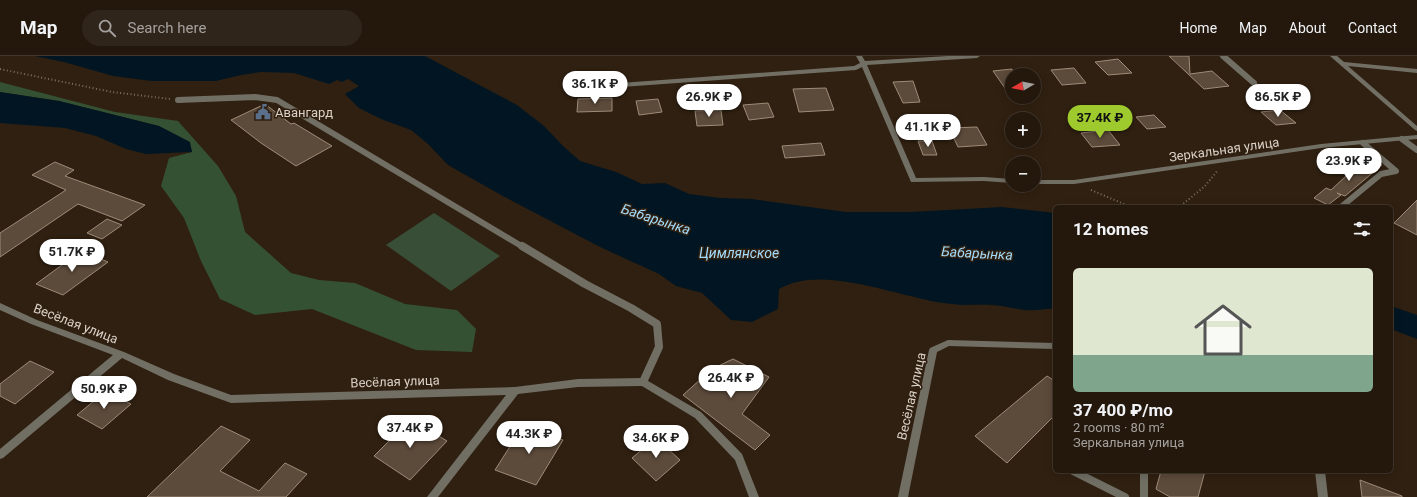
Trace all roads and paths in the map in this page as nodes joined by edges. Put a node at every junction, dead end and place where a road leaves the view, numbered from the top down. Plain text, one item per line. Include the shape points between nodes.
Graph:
1 (860, 56) edge
2 (977, 56) edge
3 (1223, 56) edge
4 (1333, 56) edge
5 (862, 63) junction
6 (1343, 64) junction
7 (0, 69) edge
8 (1417, 71) edge
9 (1254, 83) dead end
10 (566, 89) dead end
11 (178, 100) joint
12 (1417, 129) edge
13 (1417, 137) edge
14 (1402, 139) junction
15 (1363, 143) junction
16 (1417, 150) edge
17 (1224, 161) junction
18 (1005, 180) edge
19 (1041, 182) edge
20 (1074, 182) junction
21 (1126, 205) edge
22 (1183, 205) edge
23 (1344, 205) edge
24 (0, 306) edge
25 (1053, 346) edge
26 (120, 354) junction
27 (643, 382) junction
28 (515, 391) junction
29 (0, 455) edge
30 (1077, 473) edge
31 (1144, 473) edge
32 (1320, 473) edge
33 (432, 497) edge
34 (754, 497) edge
35 (903, 497) edge
36 (1125, 497) edge
37 (1144, 497) edge
38 (1323, 497) edge

1 - 5 street
2 - 5 street
3 - 9 lane
4 - 6 street
5 - 10 street via 856,68
5 - 18 street via 913,180
6 - 8 street
6 - 12 street
7 - 11 path via 112,92
11 - 27 lane via 255,97 277,100 585,284 631,308 657,324 659,347
13 - 14 street, Зеркальная улица
14 - 15 street, Зеркальная улица
14 - 16 lane
15 - 17 street, Зеркальная улица via 1321,146
15 - 23 lane via 1396,171 1381,174
17 - 20 street, Зеркальная улица
17 - 22 path via 1205,186
19 - 20 street, Зеркальная улица
20 - 21 path
24 - 26 street, Весёлая улица via 34,322
25 - 35 street, Весёлая улица via 948,343 933,350
26 - 28 street, Весёлая улица via 171,377 231,399
26 - 29 street
27 - 28 street, Весёлая улица via 578,383
27 - 34 street via 698,415 739,457
28 - 33 street
30 - 36 lane
31 - 37 lane
32 - 38 street

